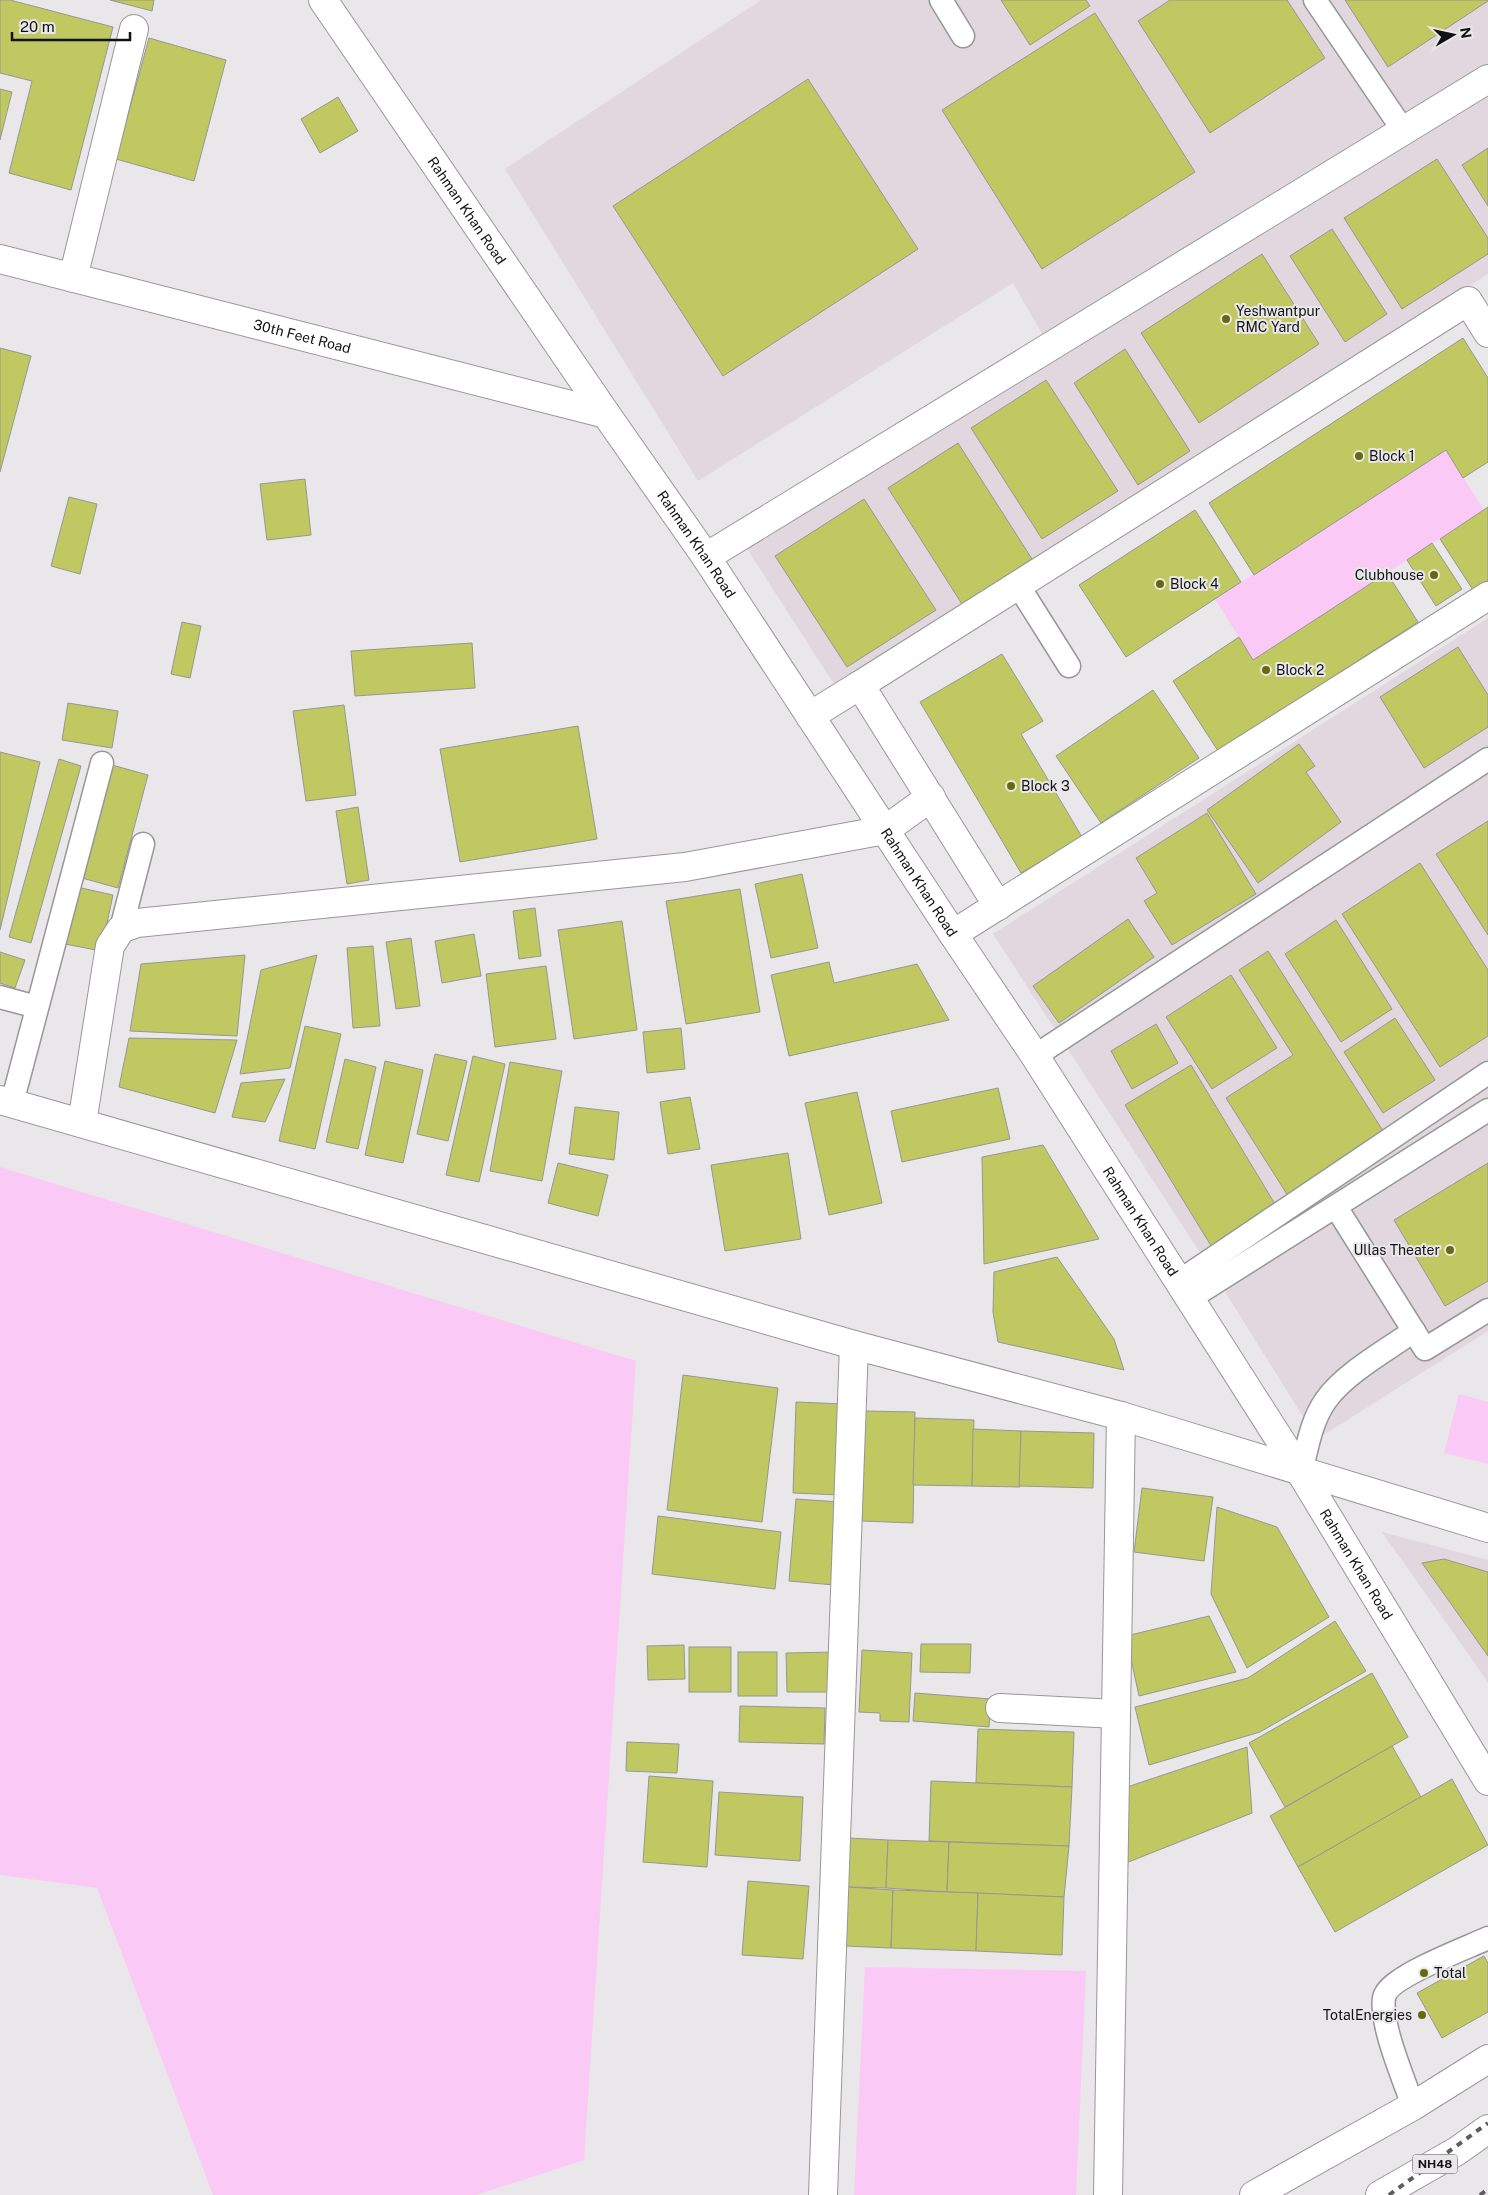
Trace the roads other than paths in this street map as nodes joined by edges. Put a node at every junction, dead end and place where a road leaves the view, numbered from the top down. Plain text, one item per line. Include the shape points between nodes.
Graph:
1 (323, 0) edge
2 (941, 0) edge
3 (1315, 0) edge
4 (134, 28) dead end
5 (963, 36) dead end
6 (1488, 78) edge
7 (1403, 130) junction
8 (0, 259) edge
9 (72, 278) junction
10 (1488, 333) edge
11 (606, 414) junction
12 (706, 557) junction
13 (1018, 585) junction
14 (1488, 596) edge
15 (1069, 666) dead end
16 (860, 685) junction
17 (810, 716) junction
18 (1488, 759) edge
19 (102, 763) dead end
20 (931, 797) junction
21 (886, 830) junction
22 (143, 844) dead end
23 (998, 906) junction
24 (121, 929) junction
25 (953, 934) junction
26 (0, 998) edge
27 (37, 1006) junction
28 (1035, 1056) junction
29 (1488, 1073) edge
30 (6, 1102) edge
31 (1488, 1110) edge
32 (82, 1123) junction
33 (1336, 1207) junction
34 (1184, 1290) junction
35 (1488, 1310) edge
36 (1414, 1331) junction
37 (854, 1345) junction
38 (1121, 1416) junction
39 (1301, 1472) junction
40 (1488, 1528) edge
41 (1000, 1708) dead end
42 (1116, 1714) junction
43 (1488, 1781) edge
44 (1488, 1938) edge
45 (1488, 2059) edge
46 (1413, 2106) junction
47 (1488, 2129) edge
48 (823, 2195) edge
49 (1108, 2195) edge
50 (1254, 2195) edge
51 (1380, 2195) edge

1 - 11 main road, Rahman Khan Road
2 - 5 lane
3 - 7 lane
4 - 9 main road
6 - 7 main road
7 - 12 main road
8 - 9 main road, 30th Feet Road
9 - 11 main road, 30th Feet Road
10 - 13 main road via 1468,301
11 - 12 main road, Rahman Khan Road
12 - 17 main road, Rahman Khan Road
13 - 15 lane
13 - 16 main road
14 - 23 main road
16 - 17 main road
16 - 20 main road
17 - 21 main road, Rahman Khan Road
18 - 28 lane
19 - 27 lane
20 - 21 main road
20 - 23 main road
21 - 24 main road via 685,867 137,923
21 - 25 main road, Rahman Khan Road
22 - 24 lane
23 - 25 main road
24 - 32 main road via 110,946
25 - 28 main road, Rahman Khan Road
26 - 27 lane
27 - 30 lane
28 - 34 main road, Rahman Khan Road
29 - 34 lane
30 - 32 main road
31 - 33 lane
32 - 37 main road
33 - 34 lane
33 - 36 lane
34 - 39 main road, Rahman Khan Road
35 - 36 lane via 1425,1349
36 - 39 lane via 1346,1380 1326,1400 1313,1426
37 - 38 main road
37 - 48 main road
38 - 39 main road
38 - 42 main road
39 - 40 main road
39 - 43 main road, Rahman Khan Road
41 - 42 main road
42 - 49 main road
44 - 46 lane via 1406,1975 1390,1986 1384,1997 1384,2016
45 - 46 main road
46 - 50 main road
47 - 51 main road, NH48 via 1457,2151

